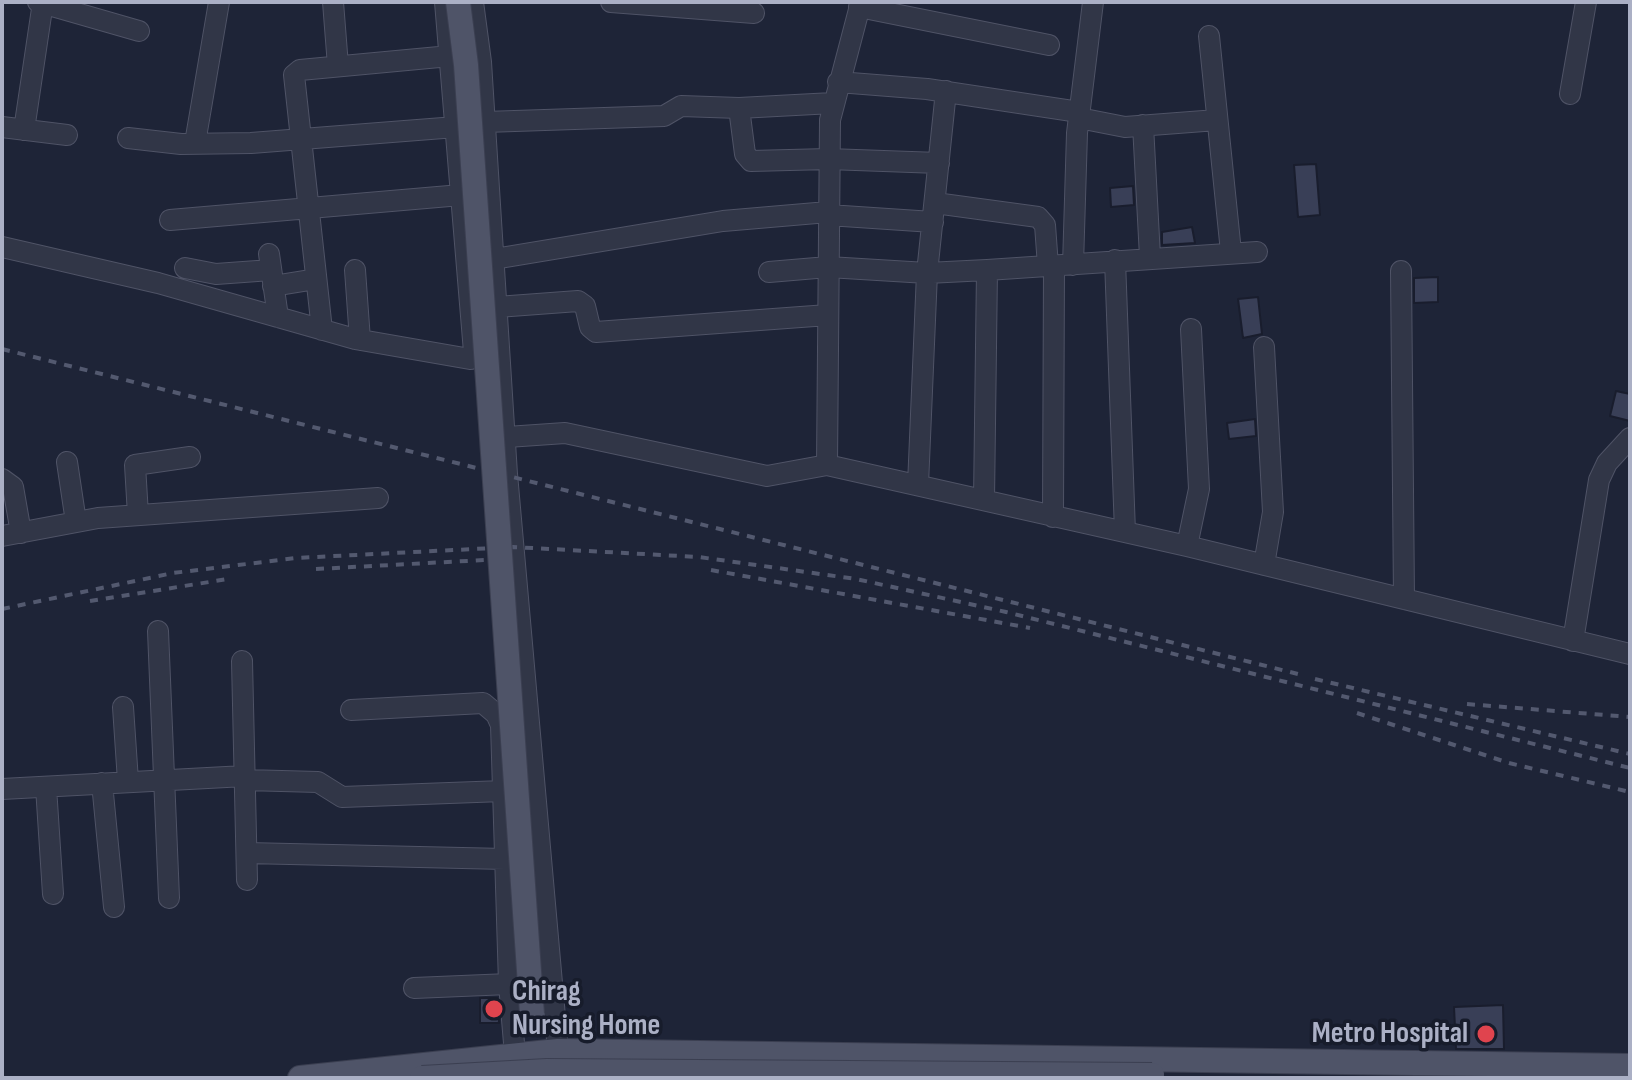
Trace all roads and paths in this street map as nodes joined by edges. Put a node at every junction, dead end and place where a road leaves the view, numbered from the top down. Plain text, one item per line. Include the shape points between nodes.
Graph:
1 (41, 2) edge
2 (219, 2) edge
3 (333, 2) edge
4 (445, 2) edge
5 (458, 2) edge
6 (473, 2) edge
7 (611, 2) edge
8 (1093, 2) edge
9 (1586, 2) edge
10 (860, 4) edge
11 (754, 13) dead end
12 (139, 31) dead end
13 (1209, 36) dead end
14 (1049, 45) dead end
15 (450, 56) junction
16 (338, 66) junction
17 (838, 82) junction
18 (946, 91) junction
19 (1570, 94) dead end
20 (833, 103) junction
21 (739, 108) junction
22 (1079, 115) junction
23 (1217, 120) junction
24 (485, 122) junction
25 (1143, 125) junction
26 (2, 127) edge
27 (456, 127) junction
28 (24, 130) junction
29 (67, 135) dead end
30 (128, 138) dead end
31 (298, 139) junction
32 (195, 143) junction
33 (828, 159) junction
34 (939, 163) junction
35 (461, 195) junction
36 (309, 208) junction
37 (934, 212) junction
38 (828, 213) junction
39 (170, 220) dead end
40 (2, 247) edge
41 (1231, 252) junction
42 (1257, 252) dead end
43 (1150, 257) junction
44 (494, 259) junction
45 (1115, 260) junction
46 (1058, 265) junction
47 (828, 267) junction
48 (185, 268) dead end
49 (271, 270) junction
50 (355, 270) dead end
51 (987, 270) junction
52 (1401, 271) dead end
53 (769, 272) dead end
54 (927, 273) junction
55 (316, 279) junction
56 (497, 307) junction
57 (828, 315) junction
58 (278, 317) junction
59 (1191, 329) dead end
60 (322, 330) junction
61 (360, 340) junction
62 (1264, 347) dead end
63 (507, 437) junction
64 (1630, 438) edge
65 (190, 457) dead end
66 (67, 462) dead end
67 (827, 465) junction
68 (2, 479) edge
69 (918, 485) junction
70 (378, 498) dead end
71 (984, 500) junction
72 (138, 515) junction
73 (1053, 517) junction
74 (76, 522) junction
75 (1125, 532) junction
76 (11, 534) edge
77 (1187, 546) junction
78 (1264, 565) junction
79 (1404, 599) junction
80 (158, 631) dead end
81 (1573, 641) junction
82 (1630, 654) edge
83 (242, 661) dead end
84 (123, 707) dead end
85 (351, 710) dead end
86 (245, 778) junction
87 (164, 779) junction
88 (128, 781) junction
89 (102, 783) junction
90 (46, 787) junction
91 (2, 789) edge
92 (503, 791) junction
93 (247, 853) junction
94 (505, 859) junction
95 (247, 880) dead end
96 (53, 894) dead end
97 (169, 898) dead end
98 (114, 907) dead end
99 (509, 984) junction
100 (414, 988) dead end
101 (537, 1053) junction
102 (1268, 1062) junction
103 (1630, 1066) edge
104 (1243, 1076) edge
105 (300, 1078) edge
106 (422, 1078) edge
107 (536, 1078) edge

1 - 12 street
1 - 28 street
2 - 32 street
3 - 16 street
4 - 15 street
5 - 101 main road, bridge
6 - 24 street
7 - 11 street
8 - 22 street
9 - 19 street
10 - 14 street
10 - 17 street
13 - 23 street
15 - 16 street
15 - 27 street
16 - 31 street via 294,75
17 - 18 street
17 - 20 street
18 - 22 street
18 - 34 street
20 - 21 street
20 - 33 street
21 - 24 street via 681,106 664,116
21 - 33 street via 745,154 751,161
22 - 25 street via 1115,126
22 - 46 street
23 - 25 street
23 - 41 street
24 - 44 street
25 - 43 street
26 - 28 street
27 - 31 street
27 - 35 street
28 - 29 street
30 - 32 street
31 - 32 street
31 - 36 street
33 - 34 street
33 - 38 street
34 - 37 street
35 - 36 street
35 - 61 street via 472,357
36 - 39 street
36 - 55 street
37 - 38 street
37 - 46 street via 1038,217
37 - 54 street
38 - 44 street via 723,221
38 - 47 street
40 - 58 street
41 - 42 street
41 - 43 street
43 - 45 street
44 - 56 street
45 - 46 street
45 - 75 street
46 - 51 street
46 - 73 street
47 - 53 street
47 - 54 street
47 - 57 street
48 - 49 street via 216,274
49 - 55 street
49 - 58 street
50 - 61 street
51 - 54 street
51 - 71 street
52 - 79 street
54 - 69 street
55 - 60 street
56 - 57 street via 578,301 596,332
56 - 63 street
57 - 67 street
58 - 60 street
59 - 77 street via 1199,481
60 - 61 street
62 - 78 street via 1273,512
63 - 67 street via 565,433 767,476
63 - 101 street
64 - 81 street via 1599,480
65 - 72 street via 135,465
66 - 74 street
67 - 69 street
68 - 76 street via 13,487
69 - 71 street
70 - 72 street
71 - 73 street
72 - 74 street
73 - 75 street
74 - 76 street
75 - 77 street
77 - 78 street
78 - 79 street
79 - 81 street
80 - 87 street
81 - 82 street
83 - 86 street
84 - 88 street
85 - 92 street via 483,703 501,725
86 - 87 street
86 - 92 street via 318,782 342,797
86 - 93 street
87 - 88 street
87 - 97 street
88 - 89 street
89 - 90 street
89 - 98 street
90 - 91 street
90 - 96 street
92 - 94 street
93 - 94 street
93 - 95 street
94 - 99 street
99 - 100 street
99 - 101 street
101 - 102 main road
101 - 105 main road
101 - 107 main road
102 - 103 main road
102 - 104 main road
104 - 106 main road, bridge via 547,1071

